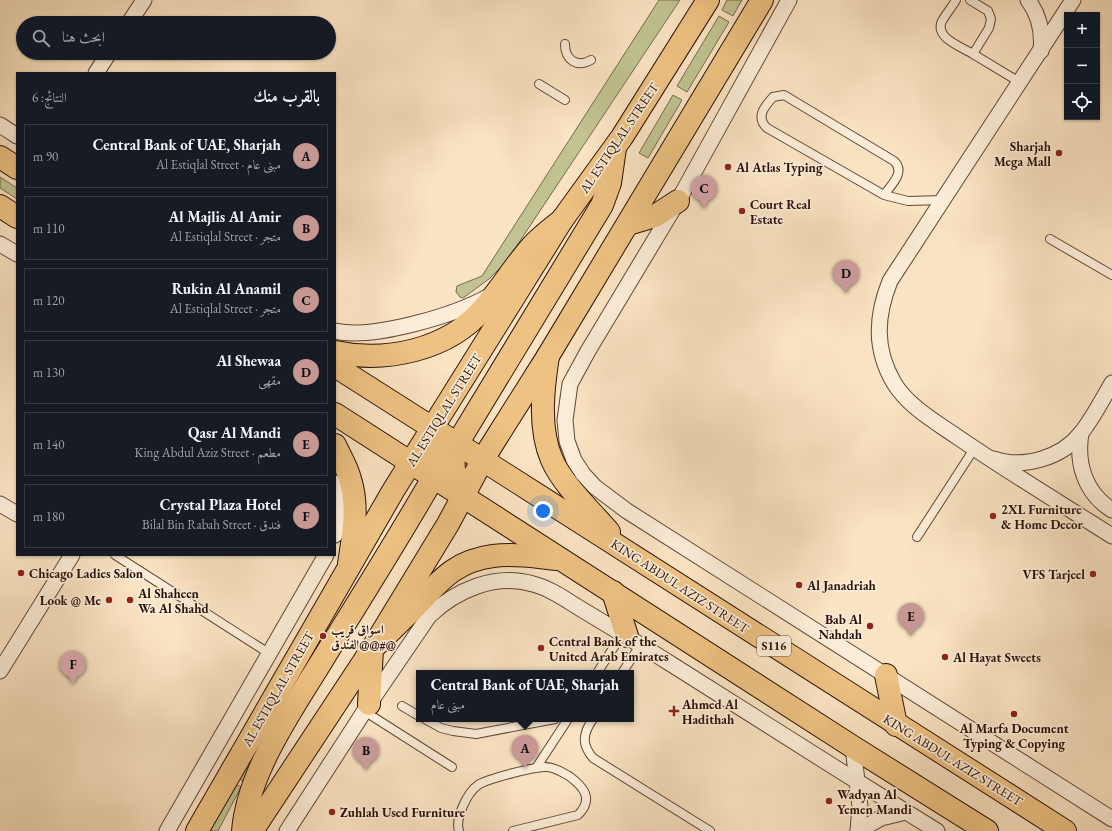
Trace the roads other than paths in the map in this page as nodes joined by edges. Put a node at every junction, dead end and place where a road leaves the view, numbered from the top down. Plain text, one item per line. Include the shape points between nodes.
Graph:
1 (144, 0) edge
2 (708, 0) edge
3 (762, 0) edge
4 (790, 0) edge
5 (956, 0) edge
6 (970, 0) edge
7 (1028, 0) edge
8 (1073, 0) edge
9 (134, 16) edge
10 (565, 44) dead end
11 (1040, 53) junction
12 (973, 54) junction
13 (104, 60) edge
14 (591, 60) dead end
15 (97, 72) edge
16 (1021, 83) junction
17 (539, 84) dead end
18 (565, 100) dead end
19 (0, 125) edge
20 (16, 135) edge
21 (615, 148) junction
22 (0, 157) edge
23 (16, 167) edge
24 (884, 195) junction
25 (944, 200) junction
26 (678, 201) junction
27 (0, 206) edge
28 (16, 216) edge
29 (562, 220) junction
30 (628, 224) junction
31 (1050, 239) dead end
32 (0, 244) edge
33 (16, 253) edge
34 (1112, 275) edge
35 (497, 291) junction
36 (336, 331) edge
37 (336, 352) edge
38 (548, 356) junction
39 (336, 367) edge
40 (1112, 383) edge
41 (336, 415) edge
42 (432, 428) junction
43 (1081, 434) junction
44 (457, 444) junction
45 (336, 447) edge
46 (978, 451) junction
47 (483, 459) junction
48 (410, 463) junction
49 (433, 478) junction
50 (336, 487) edge
51 (462, 497) junction
52 (0, 504) edge
53 (1112, 510) edge
54 (16, 513) edge
55 (336, 530) edge
56 (1112, 536) edge
57 (917, 537) dead end
58 (627, 552) junction
59 (71, 556) edge
60 (117, 556) edge
61 (325, 556) edge
62 (561, 560) junction
63 (349, 564) junction
64 (613, 592) junction
65 (630, 638) junction
66 (372, 649) junction
67 (270, 654) junction
68 (600, 670) edge
69 (623, 670) edge
70 (0, 671) edge
71 (886, 675) junction
72 (402, 706) dead end
73 (367, 707) junction
74 (416, 714) edge
75 (430, 722) edge
76 (539, 722) edge
77 (566, 722) edge
78 (591, 722) edge
79 (896, 725) junction
80 (853, 747) junction
81 (452, 767) dead end
82 (536, 768) junction
83 (857, 782) junction
84 (1112, 806) edge
85 (1097, 810) junction
86 (906, 812) junction
87 (1112, 820) edge
88 (167, 831) edge
89 (197, 831) edge
90 (243, 831) edge
91 (252, 831) edge
92 (287, 831) edge
93 (459, 831) edge
94 (513, 831) edge
95 (710, 831) edge
96 (858, 831) edge
97 (937, 831) edge
98 (987, 831) edge
99 (1065, 831) edge

1 - 9 street
2 - 21 main road, AL ESTIQLAL STREET
3 - 30 main road
4 - 26 street
5 - 12 lane via 943,20 941,30 944,36
6 - 12 lane via 988,11 991,19 989,28
7 - 11 street via 1035,9 1040,23
8 - 11 street
10 - 14 lane via 565,51 572,61 578,64
11 - 16 street
12 - 16 lane
13 - 15 street
16 - 25 street
17 - 18 lane
19 - 20 street
21 - 29 main road, AL ESTIQLAL STREET
21 - 44 main road via 610,183 602,205
22 - 23 main road
24 - 24 lane via 899,173 894,161 784,95 773,96 762,113 762,121 767,128
24 - 25 lane via 908,201
25 - 46 street via 890,281 881,308 880,344 885,364 908,400
26 - 30 main road via 655,216
26 - 71 street via 570,384 565,420 567,441 574,460 595,487 611,499
27 - 28 main road
29 - 35 main road via 533,245
29 - 42 main road, AL ESTIQLAL STREET
30 - 38 main road
31 - 34 lane
32 - 33 street
35 - 36 street via 458,311 378,332
35 - 37 main road via 483,310 466,325 427,346 384,356
38 - 47 main road
38 - 58 main road via 543,396 546,445 552,461 578,497
39 - 42 main road, KING ABDUL AZIZ STREET
40 - 43 street
41 - 48 main road
42 - 44 main road, KING ABDUL AZIZ STREET
42 - 48 main road, AL ESTIQLAL STREET
42 - 49 main road via 437,453
43 - 46 street via 1057,453 1029,462 997,460
43 - 53 street via 1078,448 1084,478 1092,493
44 - 47 main road, KING ABDUL AZIZ STREET
44 - 51 main road via 454,452 454,473
45 - 63 main road via 350,480 354,498 355,517
46 - 56 street
46 - 57 lane
47 - 51 main road
47 - 58 main road, KING ABDUL AZIZ STREET / S116
48 - 49 main road
48 - 63 main road, AL ESTIQLAL STREET
49 - 51 main road
49 - 90 main road via 300,697 260,768 249,798
50 - 55 street via 339,499
51 - 62 main road
51 - 66 main road
52 - 54 street
58 - 79 main road, KING ABDUL AZIZ STREET / S116
59 - 70 street
60 - 67 lane
61 - 67 street, AL ESTIQLAL STREET
62 - 64 main road
62 - 66 main road via 508,555 478,559 459,566 442,578
63 - 89 main road, AL ESTIQLAL STREET
64 - 65 main road
64 - 80 main road
65 - 68 lane
65 - 69 lane
65 - 73 street via 548,589 533,583 500,581 483,584 454,596 429,616
65 - 83 street
66 - 73 main road
66 - 91 main road
67 - 88 street, AL ESTIQLAL STREET
71 - 79 main road
71 - 85 street
72 - 74 lane
73 - 81 lane
73 - 92 street
75 - 76 lane via 453,732 476,734
77 - 82 lane
78 - 95 lane via 584,740 585,747 593,758
79 - 99 main road, KING ABDUL AZIZ STREET / S116
80 - 83 street
80 - 98 main road
82 - 93 lane via 478,785 460,813
82 - 94 lane via 552,767 576,782 585,791 586,804 578,815 572,818
83 - 86 street
83 - 96 street via 860,806
84 - 85 street
85 - 87 street
86 - 96 street via 881,818
86 - 97 street

